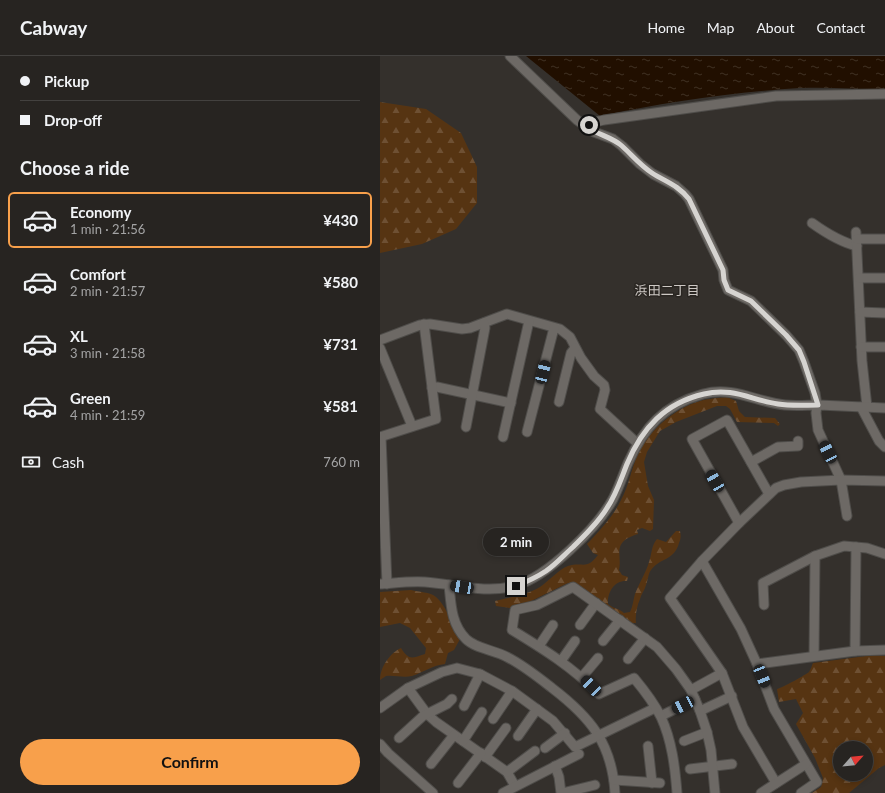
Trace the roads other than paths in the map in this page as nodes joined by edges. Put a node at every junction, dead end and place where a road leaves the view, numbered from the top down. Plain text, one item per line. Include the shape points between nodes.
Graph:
1 (510, 56) edge
2 (885, 94) edge
3 (587, 127) junction
4 (812, 223) dead end
5 (857, 239) junction
6 (885, 240) edge
7 (859, 278) junction
8 (885, 278) edge
9 (860, 312) junction
10 (885, 313) edge
11 (529, 321) junction
12 (484, 322) junction
13 (424, 324) junction
14 (554, 328) junction
15 (380, 340) edge
16 (861, 347) junction
17 (885, 347) edge
18 (380, 348) edge
19 (575, 348) junction
20 (432, 388) junction
21 (472, 394) junction
22 (559, 402) dead end
23 (511, 403) junction
24 (818, 405) junction
25 (864, 407) junction
26 (885, 408) edge
27 (412, 426) junction
28 (466, 427) dead end
29 (527, 432) dead end
30 (380, 437) edge
31 (503, 437) dead end
32 (798, 440) dead end
33 (637, 443) junction
34 (885, 448) edge
35 (750, 462) junction
36 (841, 480) junction
37 (885, 481) edge
38 (769, 494) junction
39 (847, 516) dead end
40 (739, 523) junction
41 (856, 547) junction
42 (885, 554) edge
43 (815, 556) junction
44 (702, 561) junction
45 (383, 584) edge
46 (449, 585) junction
47 (596, 604) junction
48 (764, 605) dead end
49 (620, 620) junction
50 (553, 625) dead end
51 (580, 625) dead end
52 (645, 638) junction
53 (575, 641) dead end
54 (603, 641) dead end
55 (539, 646) junction
56 (885, 650) edge
57 (855, 651) junction
58 (814, 656) junction
59 (598, 658) dead end
60 (628, 659) dead end
61 (561, 661) junction
62 (757, 664) junction
63 (722, 673) junction
64 (480, 674) junction
65 (582, 677) junction
66 (408, 688) junction
67 (691, 690) junction
68 (512, 691) junction
69 (732, 696) junction
70 (452, 699) dead end
71 (695, 699) junction
72 (464, 706) dead end
73 (380, 708) edge
74 (655, 708) junction
75 (537, 709) junction
76 (700, 711) junction
77 (482, 712) dead end
78 (427, 714) junction
79 (660, 716) junction
80 (493, 719) dead end
81 (506, 728) dead end
82 (707, 732) junction
83 (565, 733) junction
84 (454, 735) junction
85 (518, 736) dead end
86 (599, 736) junction
87 (399, 738) dead end
88 (463, 741) junction
89 (684, 741) dead end
90 (380, 744) edge
91 (648, 746) dead end
92 (545, 748) dead end
93 (535, 751) dead end
94 (579, 754) dead end
95 (483, 755) junction
96 (430, 764) dead end
97 (732, 764) dead end
98 (806, 764) junction
99 (555, 766) junction
100 (712, 766) junction
101 (690, 769) dead end
102 (507, 772) junction
103 (614, 780) junction
104 (458, 783) dead end
105 (776, 784) junction
106 (594, 785) dead end
107 (515, 786) junction
108 (433, 793) edge
109 (503, 793) edge
110 (562, 793) edge
111 (615, 793) edge
112 (676, 793) edge
113 (714, 793) edge
114 (761, 793) edge
115 (802, 793) edge

1 - 3 street
2 - 3 street via 769,97 604,120
3 - 24 street via 613,139 640,164 676,186 689,199 723,270 728,290 751,301 799,350
4 - 5 street via 847,244
5 - 6 street
5 - 7 street
7 - 8 street
7 - 9 street
9 - 10 street
9 - 16 street
11 - 12 street via 507,314
11 - 14 street
11 - 23 street
12 - 13 street via 462,329
12 - 21 street
13 - 15 street
13 - 20 street
14 - 19 street via 563,330
14 - 29 street
16 - 17 street
16 - 25 street
18 - 27 street
19 - 22 street via 571,353
19 - 33 street via 594,376 604,385 600,409
20 - 21 street
20 - 27 street via 436,419
21 - 23 street
21 - 28 street
23 - 31 street
24 - 25 street
24 - 33 street via 778,404 732,392 705,394 668,409
24 - 36 street via 818,430
25 - 26 street
25 - 34 street
27 - 30 street
30 - 45 street
32 - 35 street via 798,446 778,447
33 - 46 street via 613,499 603,514 546,571 521,584 503,588 475,589
35 - 38 street
35 - 40 street via 727,420 692,439
36 - 37 street
36 - 38 street via 792,483 776,488
36 - 39 street
38 - 40 street
40 - 44 street
41 - 42 street
41 - 43 street via 844,546
41 - 57 street
43 - 48 street via 763,583
43 - 58 street
44 - 62 street
44 - 63 street via 670,598
45 - 46 street via 424,582
46 - 86 street via 452,614 467,640 506,656 546,683 579,710
47 - 49 street
47 - 51 street
47 - 55 street via 573,587 537,605 515,610 512,630
49 - 52 street
49 - 54 street
50 - 55 street
52 - 60 street
52 - 67 street via 657,647
53 - 61 street
55 - 61 street
56 - 57 street
57 - 58 street
58 - 62 street
59 - 65 street
61 - 65 street
62 - 98 street via 774,709
63 - 67 street
63 - 69 street
64 - 66 street via 457,668
64 - 68 street
64 - 72 street
65 - 74 street via 599,694 634,678
66 - 73 street
66 - 78 street
67 - 71 street
68 - 75 street
68 - 80 street
69 - 76 street
69 - 105 street via 743,727
70 - 78 street
71 - 76 street
71 - 79 street
74 - 79 street
74 - 86 street
75 - 83 street
75 - 85 street
76 - 82 street
77 - 88 street
78 - 84 street
78 - 87 street
79 - 112 street via 673,755
81 - 95 street
82 - 89 street
82 - 100 street
83 - 86 street via 575,747
83 - 92 street
84 - 88 street
84 - 96 street
86 - 103 street via 611,764
88 - 95 street
90 - 108 street
91 - 103 street via 656,783
93 - 102 street
94 - 99 street
95 - 102 street
95 - 104 street
97 - 100 street
98 - 105 street
98 - 115 street via 817,782
99 - 107 street
99 - 110 street
100 - 101 street
100 - 113 street
102 - 107 street
103 - 111 street
105 - 114 street
106 - 110 street
107 - 109 street

